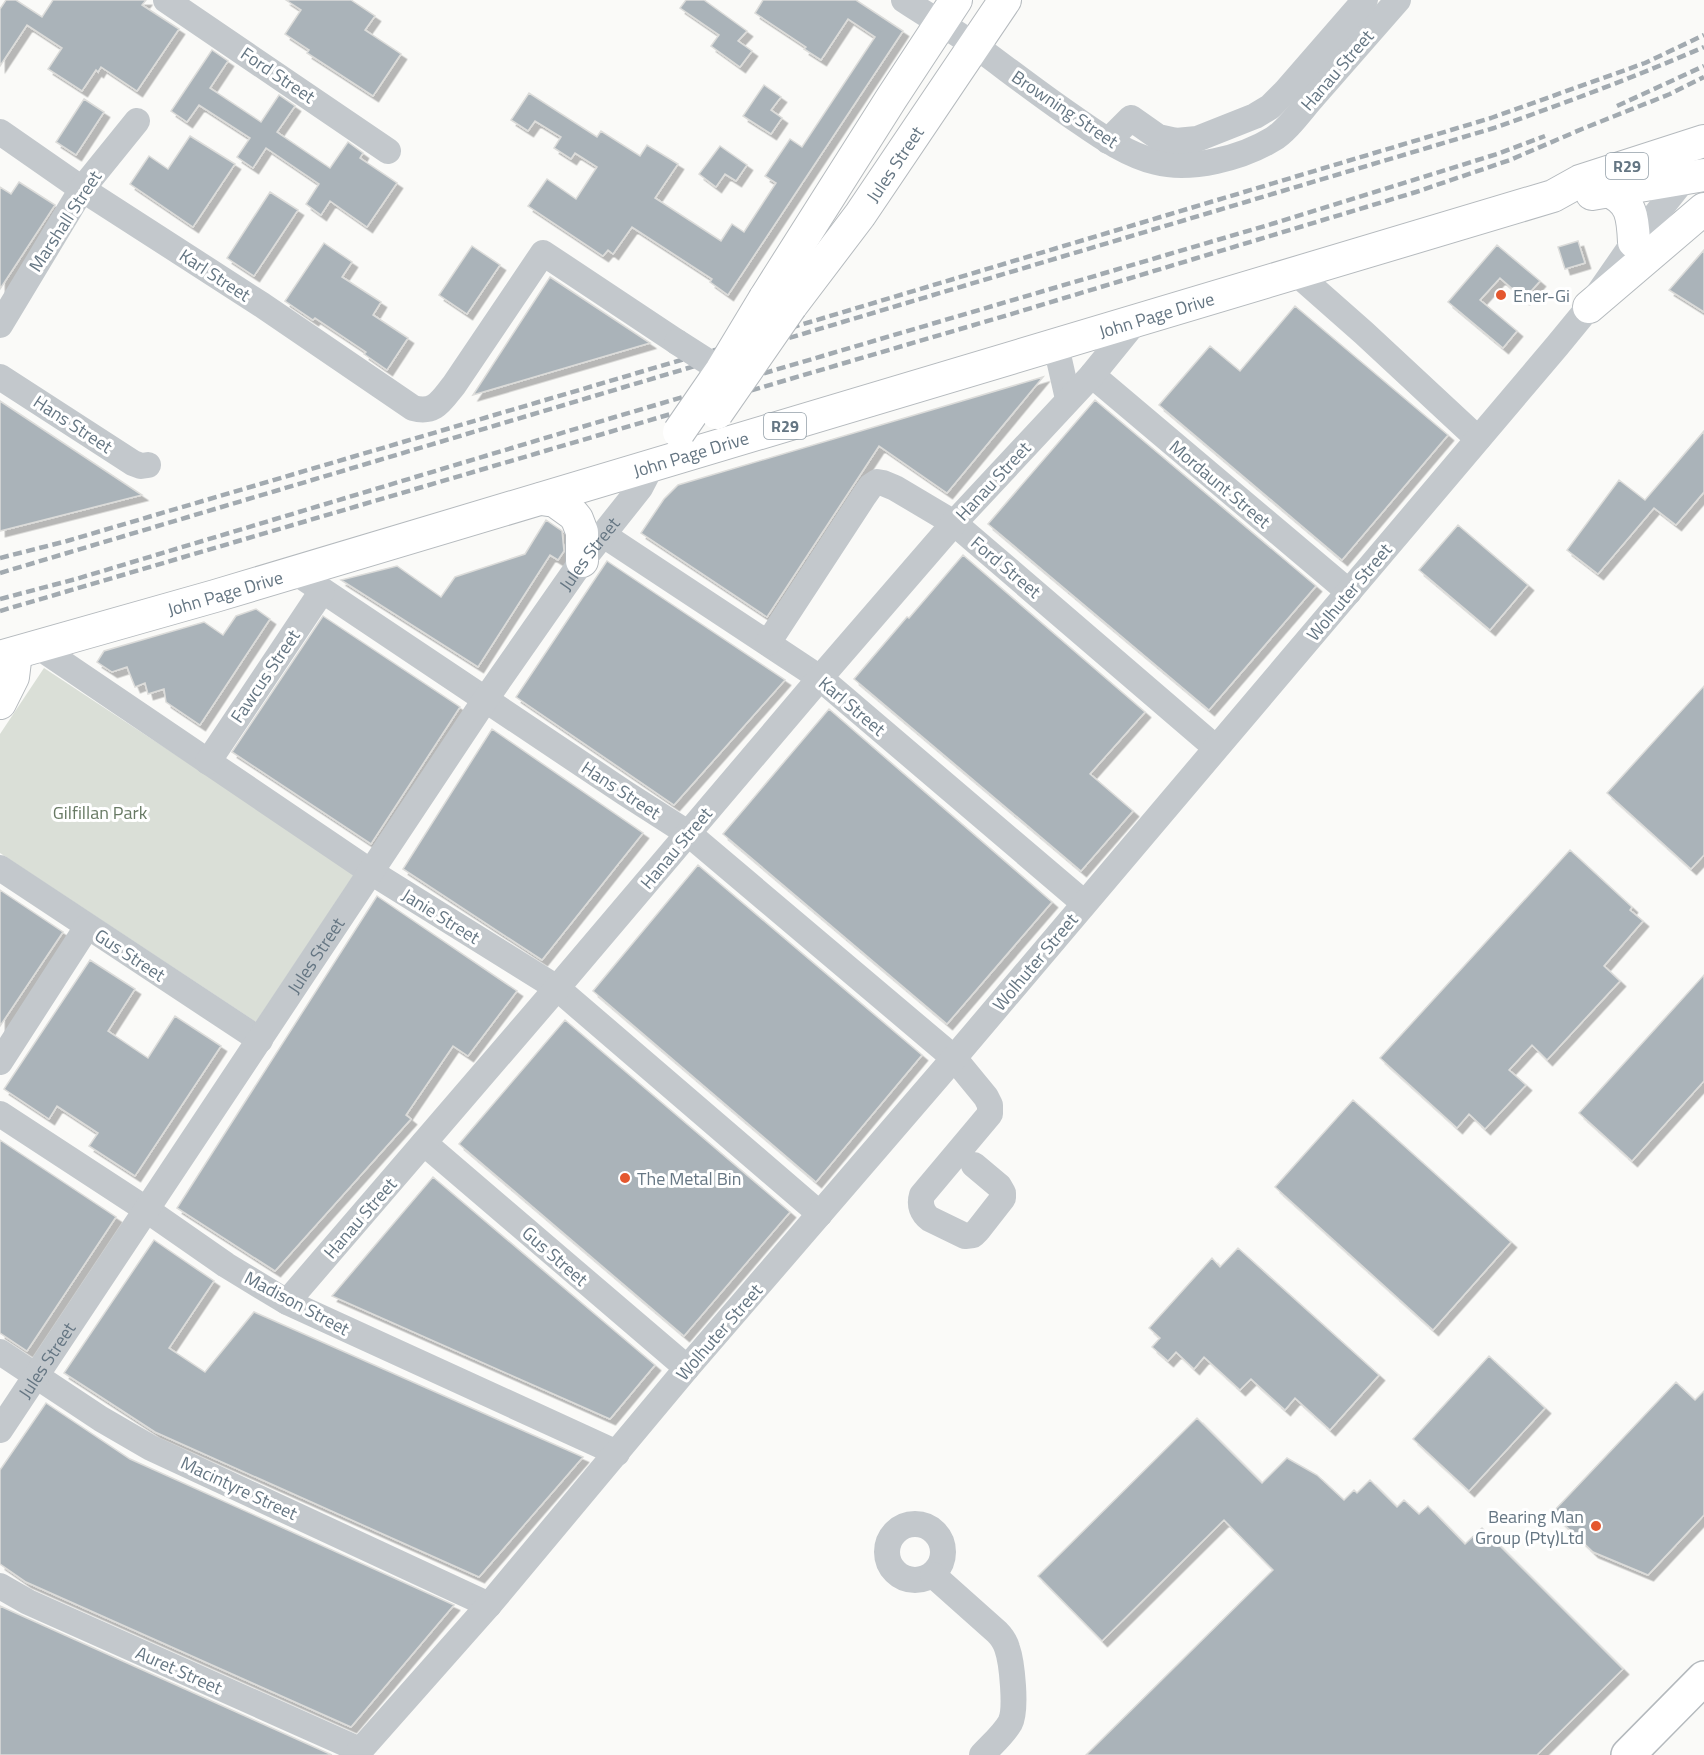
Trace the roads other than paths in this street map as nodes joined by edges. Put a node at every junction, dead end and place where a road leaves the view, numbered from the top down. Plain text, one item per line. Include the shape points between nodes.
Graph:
1 (166, 0) edge
2 (904, 0) edge
3 (1005, 0) edge
4 (1365, 0) edge
5 (1398, 0) edge
6 (948, 12) edge
7 (975, 46) junction
8 (137, 121) dead end
9 (0, 132) edge
10 (1275, 138) joint
11 (1108, 141) junction
12 (1704, 141) edge
13 (388, 151) dead end
14 (1697, 172) edge
15 (82, 189) junction
16 (1607, 191) junction
17 (830, 194) junction
18 (1553, 196) junction
19 (1704, 209) edge
20 (860, 215) junction
21 (1634, 242) junction
22 (1296, 273) junction
23 (778, 302) junction
24 (1589, 308) junction
25 (1135, 322) junction
26 (0, 326) edge
27 (1056, 346) junction
28 (1092, 375) junction
29 (730, 376) junction
30 (0, 377) edge
31 (1068, 399) junction
32 (1478, 439) junction
33 (671, 455) junction
34 (148, 465) dead end
35 (541, 499) junction
36 (954, 523) junction
37 (602, 534) junction
38 (582, 561) junction
39 (295, 572) junction
40 (322, 591) junction
41 (1349, 592) junction
42 (768, 643) junction
43 (18, 652) edge
44 (820, 678) junction
45 (485, 700) junction
46 (0, 703) edge
47 (1216, 748) junction
48 (208, 762) junction
49 (689, 834) junction
50 (0, 868) edge
51 (371, 872) junction
52 (1084, 903) junction
53 (87, 927) junction
54 (557, 988) junction
55 (260, 1040) junction
56 (954, 1058) junction
57 (0, 1062) edge
58 (0, 1114) edge
59 (424, 1143) junction
60 (974, 1165) dead end
61 (147, 1210) junction
62 (820, 1214) junction
63 (287, 1302) junction
64 (0, 1352) edge
65 (687, 1368) junction
66 (37, 1376) junction
67 (0, 1430) edge
68 (617, 1453) junction
69 (933, 1575) dead end
70 (0, 1586) edge
71 (489, 1605) junction
72 (1704, 1678) edge
73 (1704, 1693) edge
74 (358, 1753) edge
75 (982, 1755) edge
76 (1628, 1755) edge
77 (1653, 1755) edge

1 - 13 street, Ford Street
2 - 6 street, Browning Street
3 - 7 main road, Jules Street
4 - 11 street via 1286,92 1255,116 1197,139 1176,141 1158,137 1131,118
5 - 10 street, Hanau Street
6 - 7 street, Browning Street
6 - 17 main road, Jules Street
7 - 11 street, Browning Street
7 - 20 main road, Jules Street
8 - 15 street, Marshall Street
9 - 15 street, Karl Street
10 - 11 street, Browning Street via 1219,161 1182,165 1154,162
12 - 18 main road, John Page Drive / R29 via 1580,181
14 - 16 main road, John Page Drive / R29
14 - 21 street, Wolhuter Street
15 - 26 street, Marshall Street
15 - 29 street, Karl Street, bridge via 412,408 432,409 441,402 543,253
16 - 18 main road, John Page Drive / R29 via 1581,197
16 - 21 main road via 1628,206
17 - 20 main road
17 - 23 main road, Jules Street
18 - 22 main road, John Page Drive / R29
19 - 24 main road
20 - 23 main road, Jules Street
21 - 24 street, Wolhuter Street
22 - 25 main road, John Page Drive / R29
22 - 32 street
23 - 29 main road, Jules Street, bridge
24 - 32 street, Wolhuter Street
25 - 27 main road, John Page Drive / R29
25 - 28 street, Hanau Street
27 - 31 street
27 - 33 main road, John Page Drive / R29
28 - 31 street, Hanau Street
28 - 41 street, Mordaunt Street
29 - 33 main road, Jules Street, bridge
30 - 34 street, Hans Street via 133,463
31 - 36 street, Hanau Street
32 - 41 street, Wolhuter Street
33 - 35 main road, John Page Drive / R29
33 - 37 street, Jules Street
35 - 38 main road via 555,501 577,519 582,532
35 - 39 main road, John Page Drive / R29
36 - 42 street, Ford Street via 895,488 877,482
36 - 44 street, Hanau Street
36 - 47 street, Ford Street
37 - 38 street, Jules Street
37 - 42 street, Karl Street
38 - 45 street, Jules Street
39 - 40 street, Hans Street
39 - 43 main road, John Page Drive / R29
40 - 45 street, Hans Street
40 - 48 street, Fawcus Street
41 - 47 street, Wolhuter Street
42 - 44 street, Karl Street
43 - 46 main road via 13,677
43 - 48 street, Janie Street
44 - 49 street, Hanau Street
44 - 52 street, Karl Street
45 - 49 street, Hans Street
45 - 51 street, Jules Street
47 - 52 street, Wolhuter Street
48 - 51 street, Janie Street
49 - 54 street, Hanau Street
49 - 56 street, Hans Street
50 - 53 street, Gus Street
51 - 54 street, Janie Street
51 - 55 street, Jules Street
52 - 56 street, Wolhuter Street
53 - 55 street, Gus Street
53 - 57 street
54 - 59 street, Hanau Street
54 - 62 street, Janie Street
55 - 61 street, Jules Street
56 - 60 street, Hans Street via 986,1097 990,1114 922,1195 921,1206 930,1219 968,1236 978,1230 1004,1194
56 - 62 street, Wolhuter Street
58 - 61 street, Madison Street
59 - 63 street, Hanau Street
59 - 65 street, Gus Street
61 - 63 street, Madison Street
61 - 66 street, Jules Street
62 - 65 street, Wolhuter Street
63 - 68 street, Madison Street
64 - 66 street, Macintyre Street
65 - 68 street, Wolhuter Street
66 - 67 street, Jules Street
66 - 71 street, Macintyre Street via 151,1448
68 - 71 street, Wolhuter Street
69 - 75 street via 997,1632 1008,1651 1013,1712 1007,1727
70 - 74 street, Auret Street
71 - 74 street, Wolhuter Street
72 - 76 highway
73 - 77 highway

